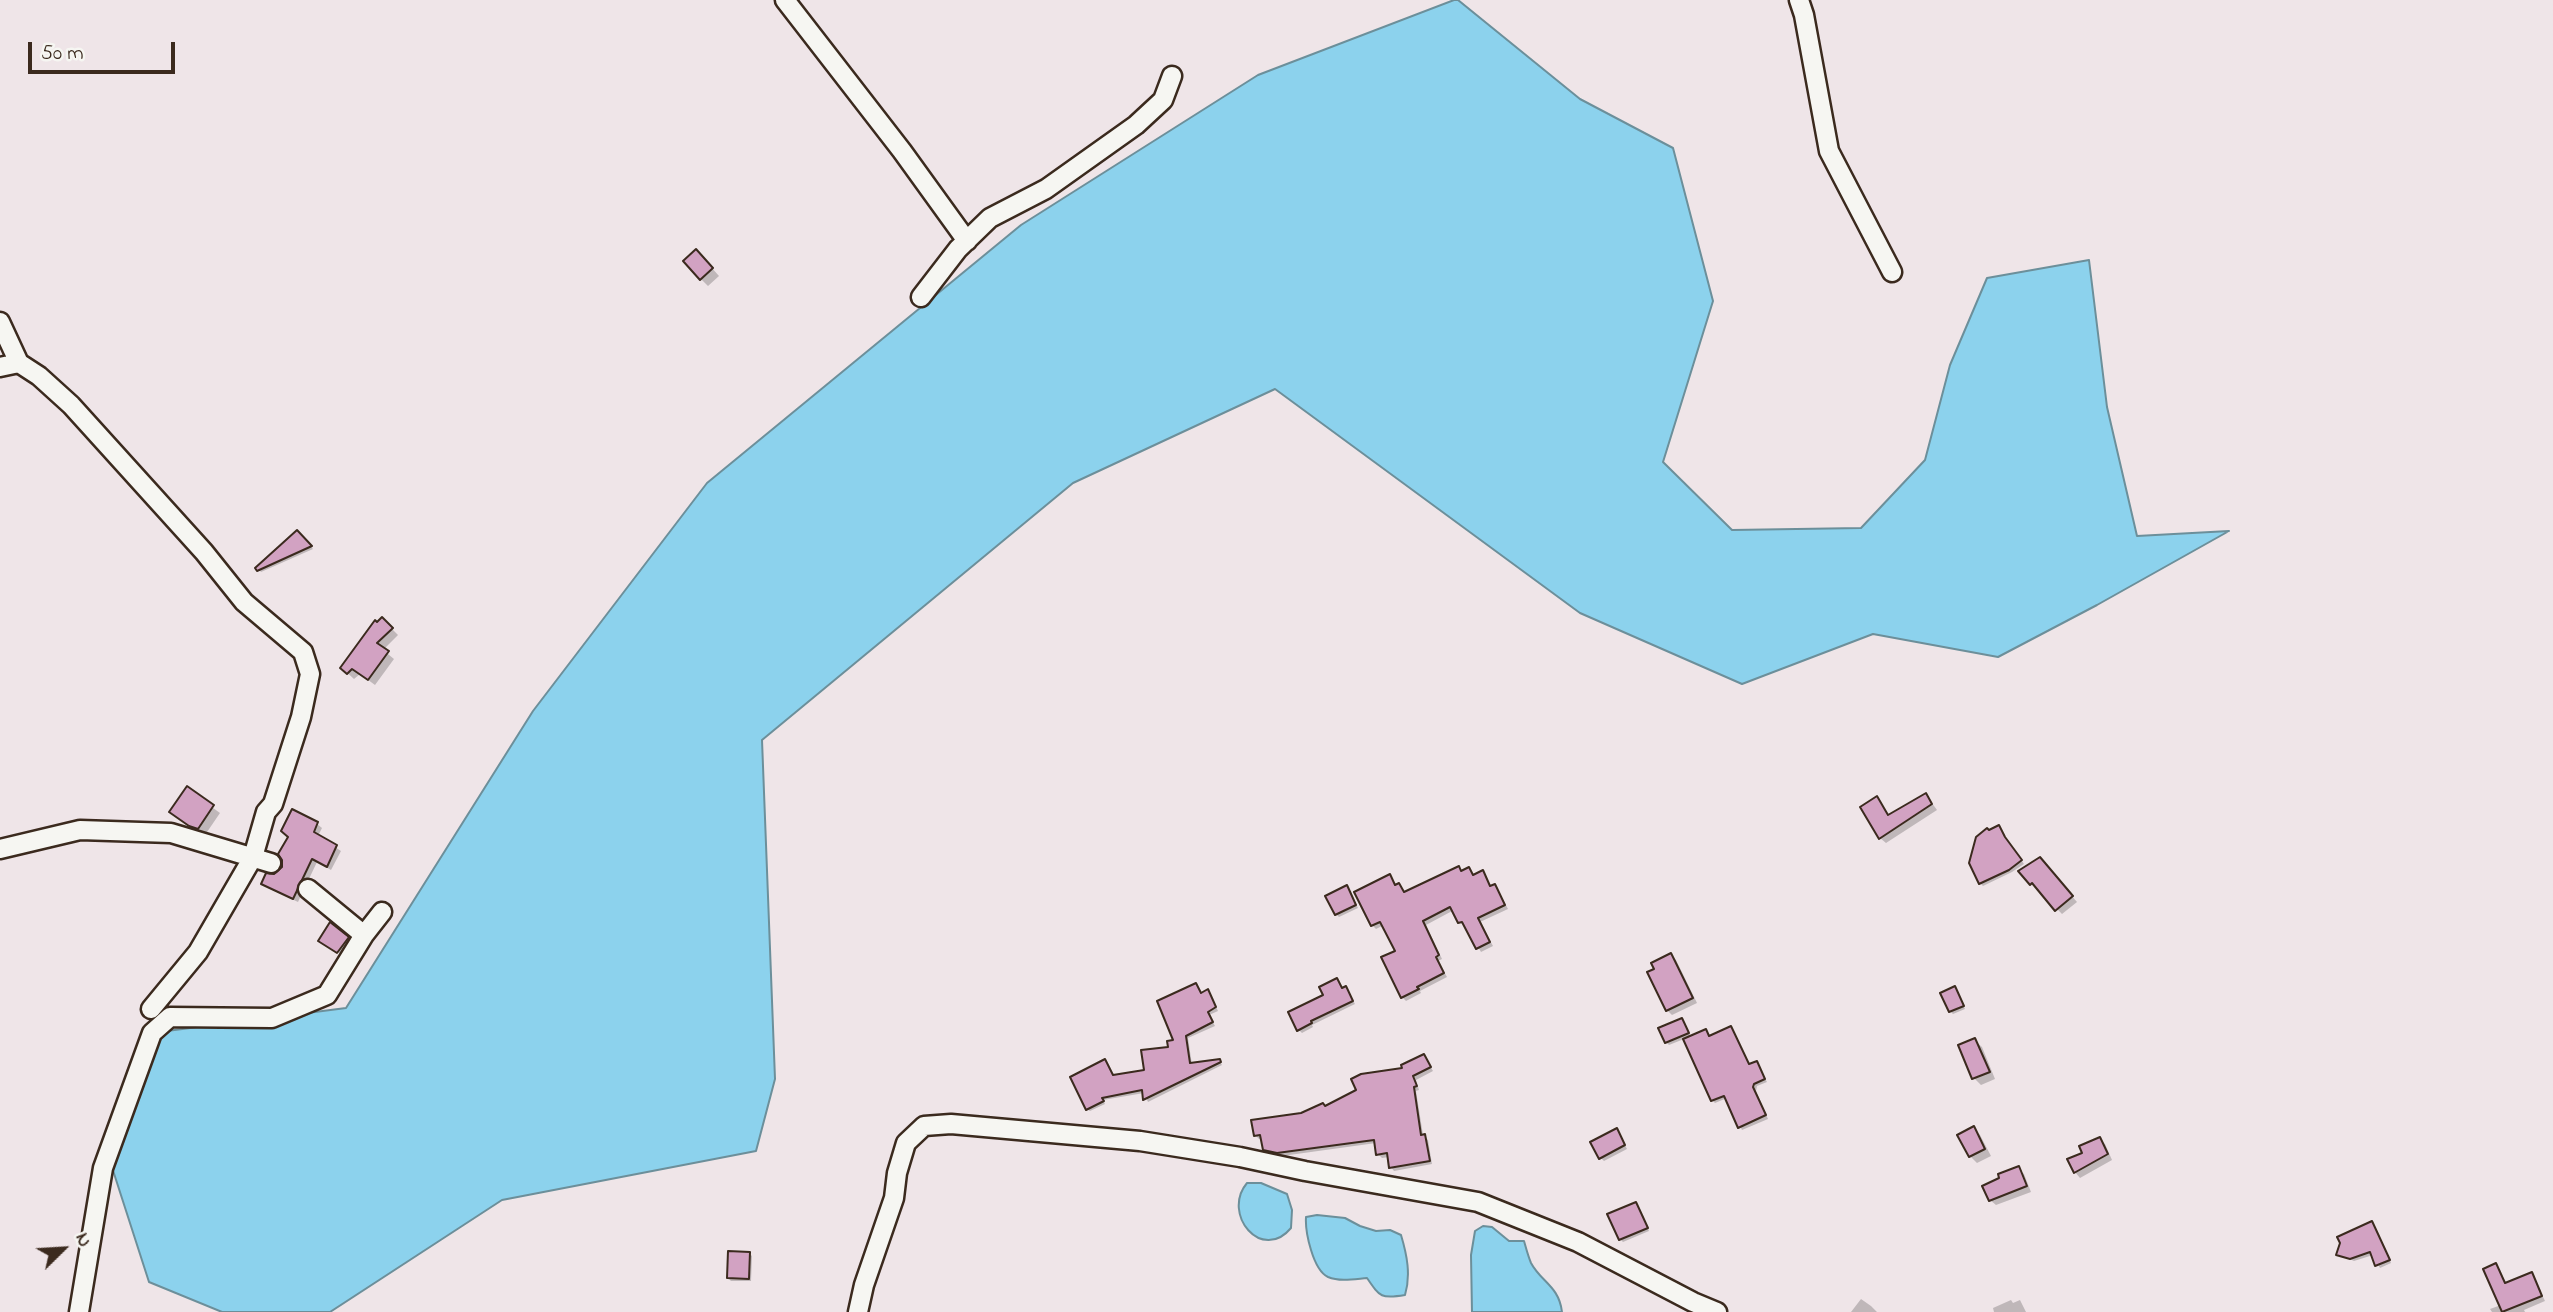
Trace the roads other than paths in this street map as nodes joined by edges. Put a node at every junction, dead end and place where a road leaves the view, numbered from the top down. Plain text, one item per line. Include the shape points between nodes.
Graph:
1 (785, 0) edge
2 (1799, 0) edge
3 (1172, 76) dead end
4 (967, 241) junction
5 (1892, 272) dead end
6 (921, 297) dead end
7 (0, 322) edge
8 (19, 363) junction
9 (0, 367) edge
10 (0, 849) edge
11 (253, 857) junction
12 (271, 863) dead end
13 (308, 889) dead end
14 (382, 912) dead end
15 (364, 935) junction
16 (151, 1009) dead end
17 (79, 1312) edge
18 (858, 1312) edge
19 (1717, 1312) edge

1 - 4 street
2 - 5 street via 1829,150
3 - 4 street via 1163,100 1136,125 1046,189 990,218
4 - 6 street
7 - 8 street
8 - 9 street
8 - 11 street via 71,405 244,603 303,652 310,674 301,717
10 - 11 street via 80,830 171,833
11 - 12 street
11 - 16 street via 198,952
13 - 15 street
14 - 15 street
15 - 17 street via 327,995 272,1018 170,1017 152,1033 103,1168
18 - 19 street via 906,1143 924,1126 951,1124 1140,1141 1478,1202 1578,1242

